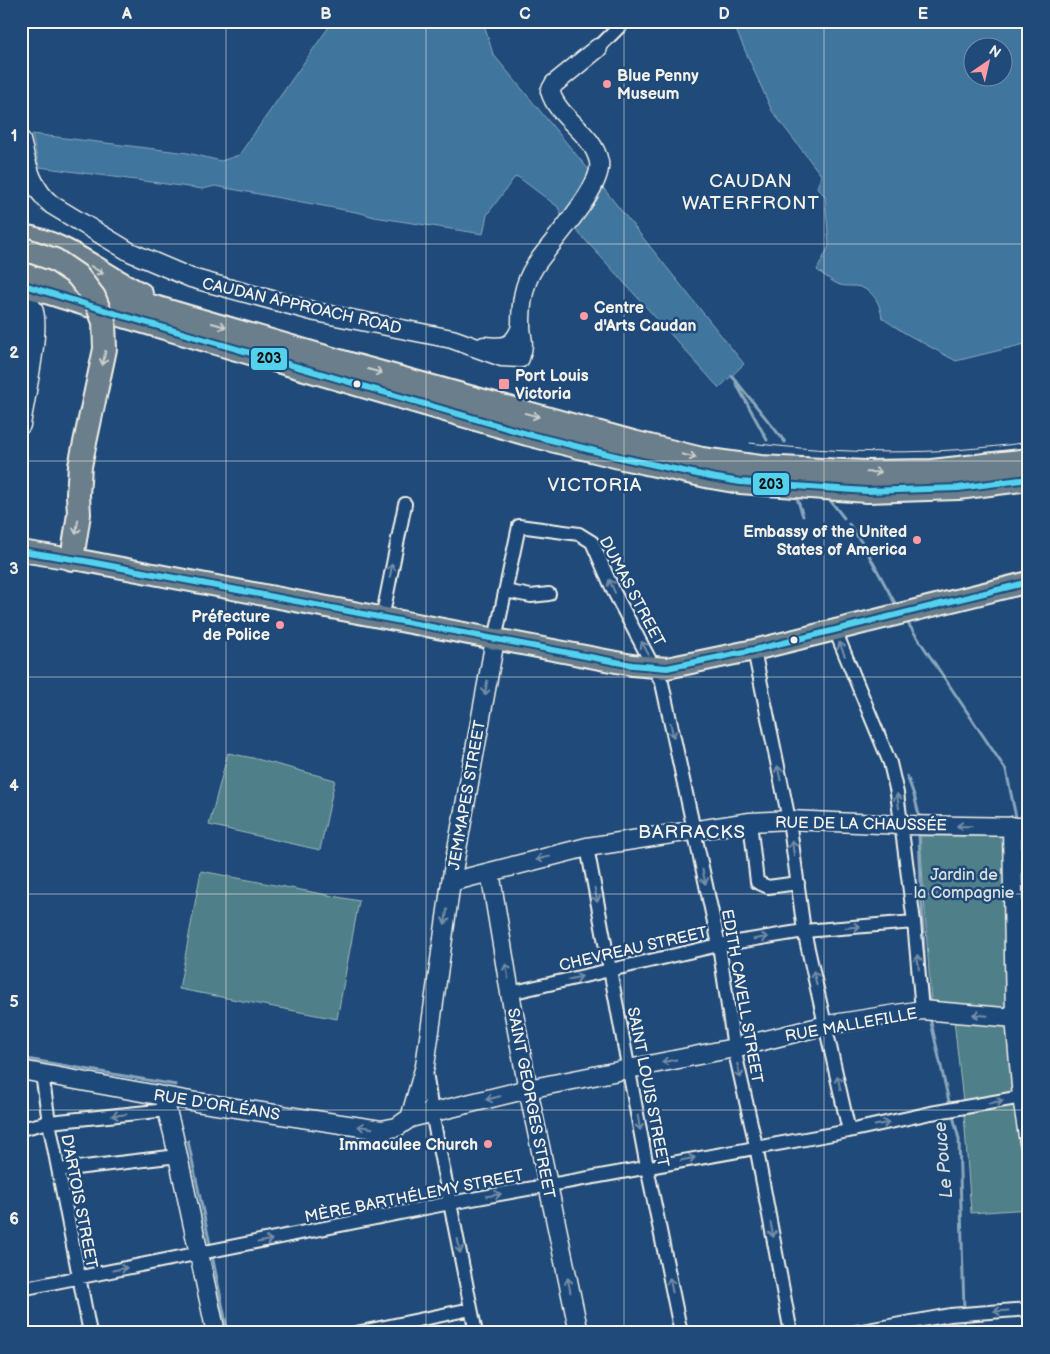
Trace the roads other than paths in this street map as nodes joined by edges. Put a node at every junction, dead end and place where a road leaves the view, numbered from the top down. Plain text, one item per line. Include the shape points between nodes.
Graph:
1 (625, 21) edge
2 (598, 48) joint
3 (21, 140) edge
4 (21, 236) edge
5 (21, 248) edge
6 (21, 268) edge
7 (21, 284) edge
8 (21, 292) edge
9 (21, 298) edge
10 (182, 323) junction
11 (21, 425) edge
12 (1029, 460) edge
13 (1029, 468) edge
14 (932, 471) junction
15 (1029, 478) edge
16 (1029, 487) edge
17 (958, 488) junction
18 (405, 504) dead end
19 (519, 526) joint
20 (21, 551) edge
21 (72, 559) junction
22 (1029, 582) edge
23 (505, 591) junction
24 (549, 594) dead end
25 (382, 619) junction
26 (842, 628) junction
27 (495, 640) junction
28 (754, 650) junction
29 (655, 667) junction
30 (789, 820) junction
31 (750, 822) junction
32 (902, 825) junction
33 (1020, 826) edge
34 (694, 829) junction
35 (587, 847) junction
36 (490, 872) junction
37 (450, 882) junction
38 (798, 883) junction
39 (914, 922) junction
40 (804, 931) junction
41 (718, 945) junction
42 (611, 970) junction
43 (510, 993) junction
44 (922, 1010) junction
45 (1022, 1017) edge
46 (827, 1026) junction
47 (734, 1048) junction
48 (425, 1066) junction
49 (630, 1069) junction
50 (21, 1070) edge
51 (42, 1074) junction
52 (528, 1089) junction
53 (1022, 1097) junction
54 (192, 1101) junction
55 (165, 1103) junction
56 (432, 1113) junction
57 (410, 1118) junction
58 (49, 1122) junction
59 (21, 1129) edge
60 (849, 1130) junction
61 (173, 1133) junction
62 (1029, 1143) edge
63 (756, 1146) junction
64 (178, 1156) junction
65 (647, 1167) junction
66 (59, 1170) junction
67 (549, 1186) junction
68 (450, 1203) junction
69 (199, 1253) junction
70 (78, 1277) junction
71 (21, 1289) edge
72 (471, 1309) junction
73 (1029, 1309) edge
74 (90, 1333) edge
75 (216, 1333) edge
76 (356, 1333) edge
77 (476, 1333) edge
78 (578, 1333) edge
79 (681, 1333) edge
80 (791, 1333) edge
81 (851, 1333) edge

1 - 2 street
2 - 3 street, CAUDAN APPROACH ROAD via 554,84 550,91 553,102 586,136 595,151 600,164 599,176 533,269 523,294 521,327 524,349 520,358 502,357 452,339 276,302 158,265 130,252 43,198 31,178
4 -> 10 highway via 67,251
5 -> 21 highway, bridge via 55,260 77,275 94,297 104,322 105,349 80,466 79,514
6 - 10 highway via 108,294
7 - 10 highway
8 - 10 highway via 124,323
9 - 11 street via 33,309 36,320
10 -> 14 highway via 353,365 702,459 825,471
10 - 17 highway via 527,434 711,477 840,489
12 - 14 highway
13 - 14 highway via 977,475
15 - 17 highway
16 - 17 highway via 992,492
25 -> 18 street
19 - 23 street, JEMMAPES STREET
29 -> 19 street, DUMAS STREET via 614,592 592,542 579,534
20 - 21 main road
21 - 25 main road
22 - 26 main road
23 - 24 street via 531,596
23 - 27 street, JEMMAPES STREET
25 - 27 main road
26 - 28 main road
32 -> 26 street via 890,763
27 - 29 main road
27 -> 37 street, JEMMAPES STREET
28 - 29 main road via 666,668
30 -> 28 street
29 -> 34 street, EDITH CAVELL STREET via 662,683
30 - 31 street, RUE DE LA CHAUSSÉE
30 - 32 street, RUE DE LA CHAUSSÉE
38 -> 30 street
31 - 34 street, RUE DE LA CHAUSSÉE
31 - 38 street via 757,882 768,887
33 -> 32 street, RUE DE LA CHAUSSÉE
32 - 39 street
33 - 45 street
34 - 35 street, RUE DE LA CHAUSSÉE
34 -> 41 street, EDITH CAVELL STREET
35 -> 36 street, RUE DE LA CHAUSSÉE
35 -> 42 street, SAINT LOUIS STREET
36 - 37 street, RUE DE LA CHAUSSÉE
43 -> 36 street, SAINT GEORGES STREET
37 -> 48 street, JEMMAPES STREET
38 - 40 street
40 -> 39 street, CHEVREAU STREET
44 -> 39 street
41 -> 40 street, CHEVREAU STREET
46 -> 40 street
41 - 42 street, CHEVREAU STREET
41 - 47 street, EDITH CAVELL STREET
43 -> 42 street, CHEVREAU STREET
42 - 49 street, SAINT LOUIS STREET
43 - 52 street, SAINT GEORGES STREET
45 -> 44 street, RUE MALLEFILLE
44 - 46 street, RUE MALLEFILLE
45 - 53 street
46 - 47 street, RUE MALLEFILLE
60 -> 46 street
47 -> 49 street, RUE MALLEFILLE
47 -> 63 street, EDITH CAVELL STREET
48 - 56 street, JEMMAPES STREET
48 - 57 street, JEMMAPES STREET
49 - 52 street, RUE MALLEFILLE
49 -> 65 street, SAINT LOUIS STREET
50 - 51 street, RUE D'ORLÉANS
51 - 55 street, RUE D'ORLÉANS
51 - 58 street, D'ARTOIS STREET
52 -> 56 street, RUE D'ORLÉANS
52 - 67 street, SAINT GEORGES STREET
60 -> 53 street, MÈRE BARTHÉLEMY STREET
53 - 62 street
54 - 55 street, RUE D'ORLÉANS
57 -> 54 street, RUE D'ORLÉANS via 397,1127 382,1130
54 - 61 street via 178,1110 172,1122
55 -> 58 street
55 - 61 street
56 - 57 street, RUE D'ORLÉANS
56 - 68 street, JEMMAPES STREET
58 - 59 street
58 - 66 street, D'ARTOIS STREET
60 - 63 street, MÈRE BARTHÉLEMY STREET
61 - 64 street
65 -> 63 street, MÈRE BARTHÉLEMY STREET
63 -> 80 street, EDITH CAVELL STREET
64 - 66 street
64 - 69 street
65 - 67 street, MÈRE BARTHÉLEMY STREET
79 -> 65 street, SAINT LOUIS STREET
66 - 70 street, D'ARTOIS STREET
68 -> 67 street, MÈRE BARTHÉLEMY STREET
78 -> 67 street, SAINT GEORGES STREET
69 -> 68 street, MÈRE BARTHÉLEMY STREET
68 -> 72 street, JEMMAPES STREET
70 -> 69 street, MÈRE BARTHÉLEMY STREET
69 - 75 street
70 - 71 street, MÈRE BARTHÉLEMY STREET
70 - 74 street, D'ARTOIS STREET
72 - 76 street
72 - 77 street, JEMMAPES STREET
73 -> 81 street via 950,1315

